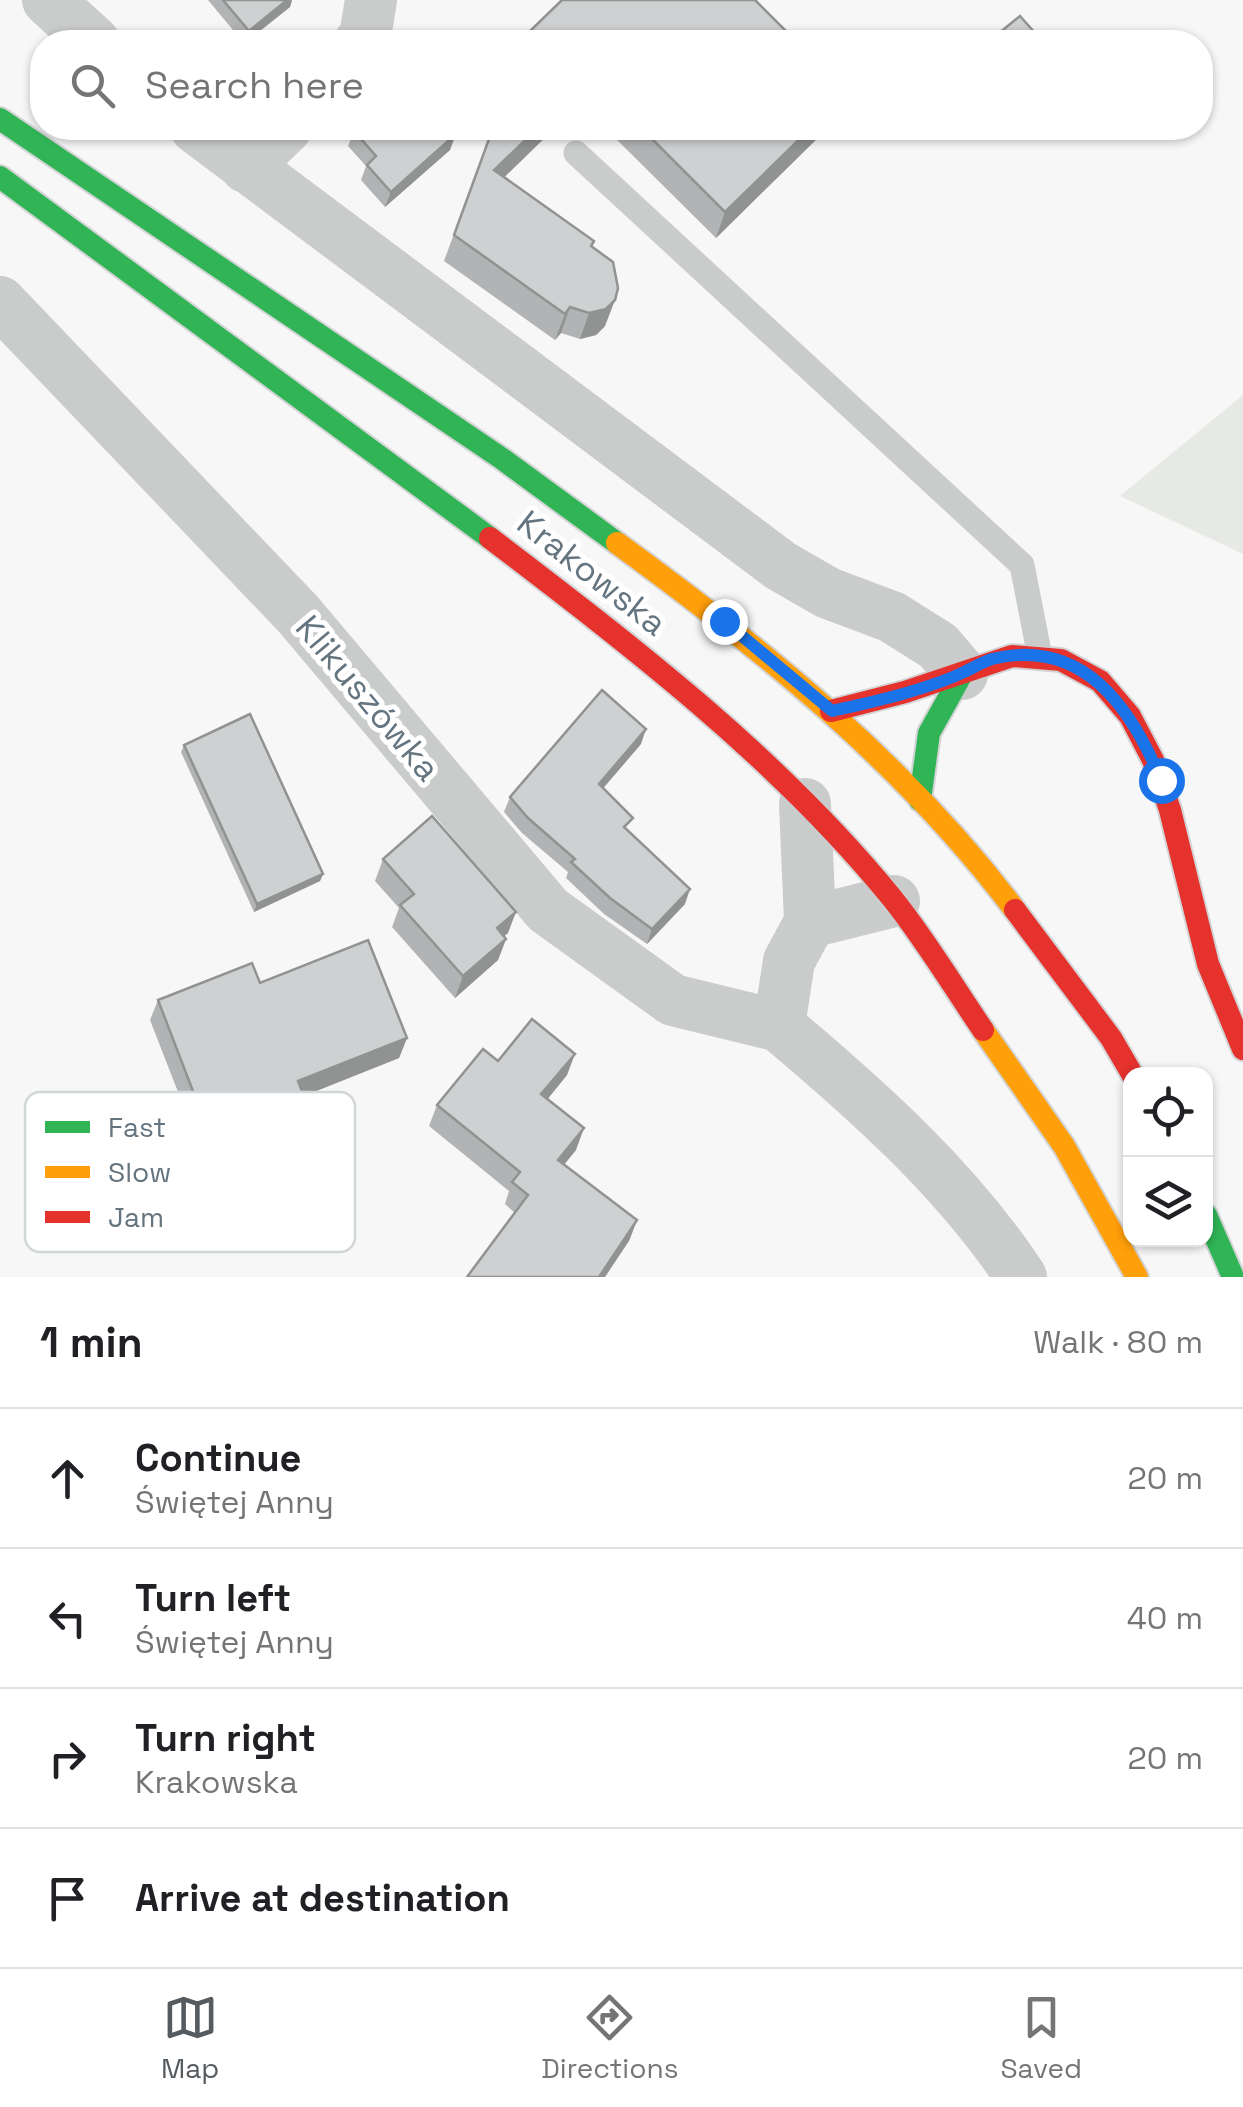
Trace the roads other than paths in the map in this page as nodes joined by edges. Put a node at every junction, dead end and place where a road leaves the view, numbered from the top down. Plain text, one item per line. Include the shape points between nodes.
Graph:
1 (48, 0) edge
2 (372, 0) edge
3 (81, 30) edge
4 (366, 30) edge
5 (0, 119) edge
6 (30, 139) edge
7 (31, 140) edge
8 (212, 140) edge
9 (273, 140) edge
10 (576, 154) dead end
11 (246, 166) junction
12 (0, 177) edge
13 (10, 333) edge
14 (1040, 657) junction
15 (962, 674) junction
16 (832, 711) junction
17 (920, 800) junction
18 (805, 804) junction
19 (894, 902) junction
20 (810, 922) junction
21 (778, 1026) junction
22 (1243, 1050) edge
23 (1128, 1067) edge
24 (1213, 1231) edge
25 (1022, 1277) edge
26 (1137, 1277) edge
27 (1233, 1277) edge

1 - 3 street
2 - 4 street
5 - 6 main road, Krakowska
7 - 16 main road, Krakowska via 500,458 724,621
8 - 11 street
9 - 11 street
10 - 14 lane via 1022,565
11 - 15 street via 780,566 892,617 938,646
12 - 18 main road, Krakowska via 628,644
13 - 21 street, Klikuszówka via 298,614 548,910 674,1000
14 - 15 main road via 988,660
14 - 22 main road via 1086,674 1125,708 1143,736 1161,780 1206,956
15 - 16 main road
15 - 17 main road via 934,715 923,748
16 - 17 main road, Krakowska
17 - 23 main road, Krakowska via 1034,932
18 - 19 main road, Krakowska
18 - 20 street
19 - 20 street
19 - 26 main road, Krakowska via 1064,1146
20 - 21 street via 789,961
21 - 25 street, Klikuszówka via 862,1096 956,1193
24 - 27 main road

